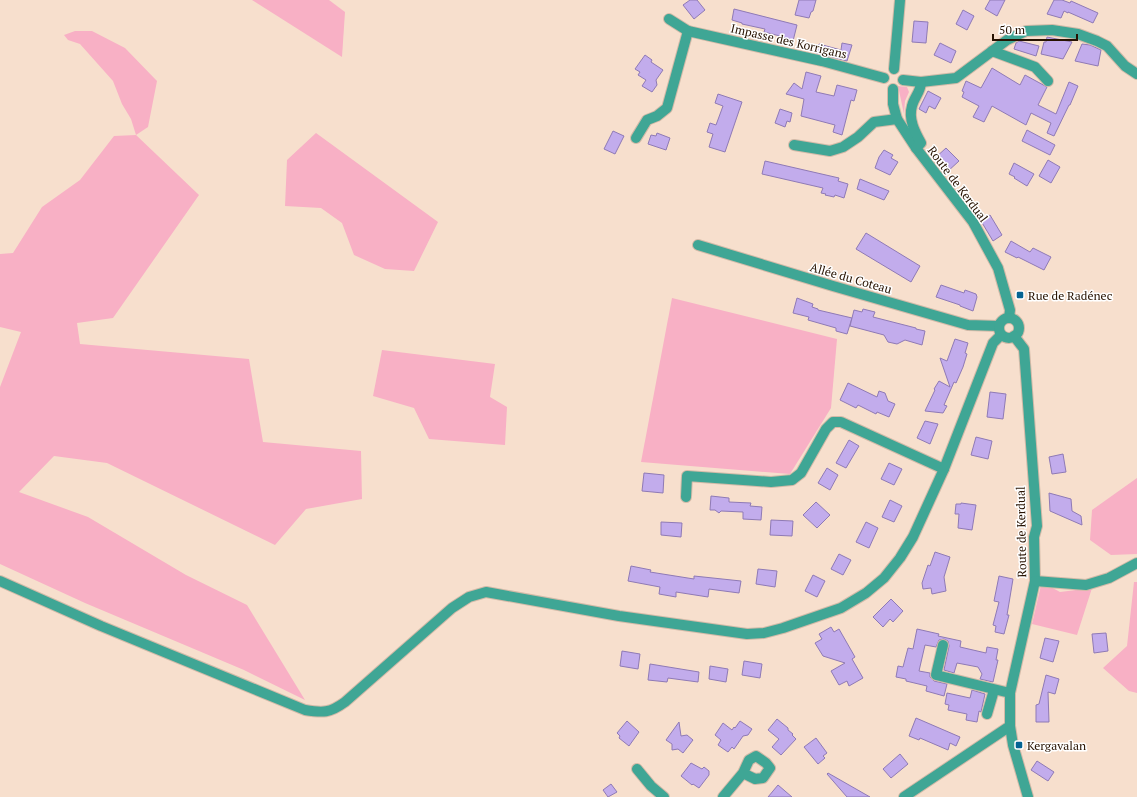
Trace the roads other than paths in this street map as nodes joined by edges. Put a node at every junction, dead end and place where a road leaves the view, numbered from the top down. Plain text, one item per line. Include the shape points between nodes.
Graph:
1 (900, 0) edge
2 (669, 19) dead end
3 (688, 31) junction
4 (992, 51) junction
5 (894, 69) junction
6 (1137, 74) edge
7 (884, 78) junction
8 (903, 80) junction
9 (1048, 81) dead end
10 (921, 82) junction
11 (893, 89) junction
12 (897, 119) junction
13 (636, 138) dead end
14 (794, 145) dead end
15 (916, 148) junction
16 (698, 246) dead end
17 (1010, 318) junction
18 (1000, 330) junction
19 (1014, 336) junction
20 (944, 469) junction
21 (686, 497) dead end
22 (1137, 563) edge
23 (0, 581) edge
24 (1035, 581) junction
25 (943, 645) dead end
26 (994, 690) junction
27 (1010, 693) junction
28 (987, 714) dead end
29 (1010, 726) junction
30 (637, 769) dead end
31 (743, 773) dead end
32 (664, 797) edge
33 (723, 797) edge
34 (904, 797) edge
35 (1028, 797) edge

1 - 5 street
2 - 3 street, Impasse des Korrigans
3 - 7 street, Impasse des Korrigans via 822,61
3 - 13 street via 667,108 658,116 647,120
4 - 6 street via 1026,31 1052,30 1078,34 1107,46 1125,66
4 - 9 street via 1035,67
4 - 10 street via 956,78
5 - 7 street via 886,72
5 - 8 street via 902,74
7 - 11 street via 885,84
8 - 10 street
8 - 11 street via 899,87
10 - 15 street via 921,89 911,106 912,126 921,142
11 - 12 street, Route de Kerdual
12 - 14 street via 874,122 843,147 830,151
12 - 15 street, Route de Kerdual
15 - 17 street, Route de Kerdual via 973,222 998,268
16 - 18 street, Allée du Coteau via 968,325
17 - 18 street via 1002,321
17 - 19 street, Route de Kerdual via 1015,320 1018,326 1018,332
18 - 19 street via 1007,338
18 - 20 street
19 - 24 street, Route de Kerdual via 1024,349 1037,526 1034,537
20 - 21 street via 841,422 833,422 826,429 801,474 792,480 772,482 687,476
20 - 23 street via 913,537 900,558 884,578 866,594 841,608 783,628 747,634 619,616 486,592 469,597 452,608 345,702 322,713 305,710 101,626
22 - 24 street via 1109,578 1086,585
24 - 27 street, Route de Kerdual
25 - 26 street via 936,675
26 - 27 street
26 - 28 street
27 - 29 street, Route de Kerdual
29 - 34 street
29 - 35 street, Route de Kerdual
30 - 32 street via 650,786
31 - 33 street

